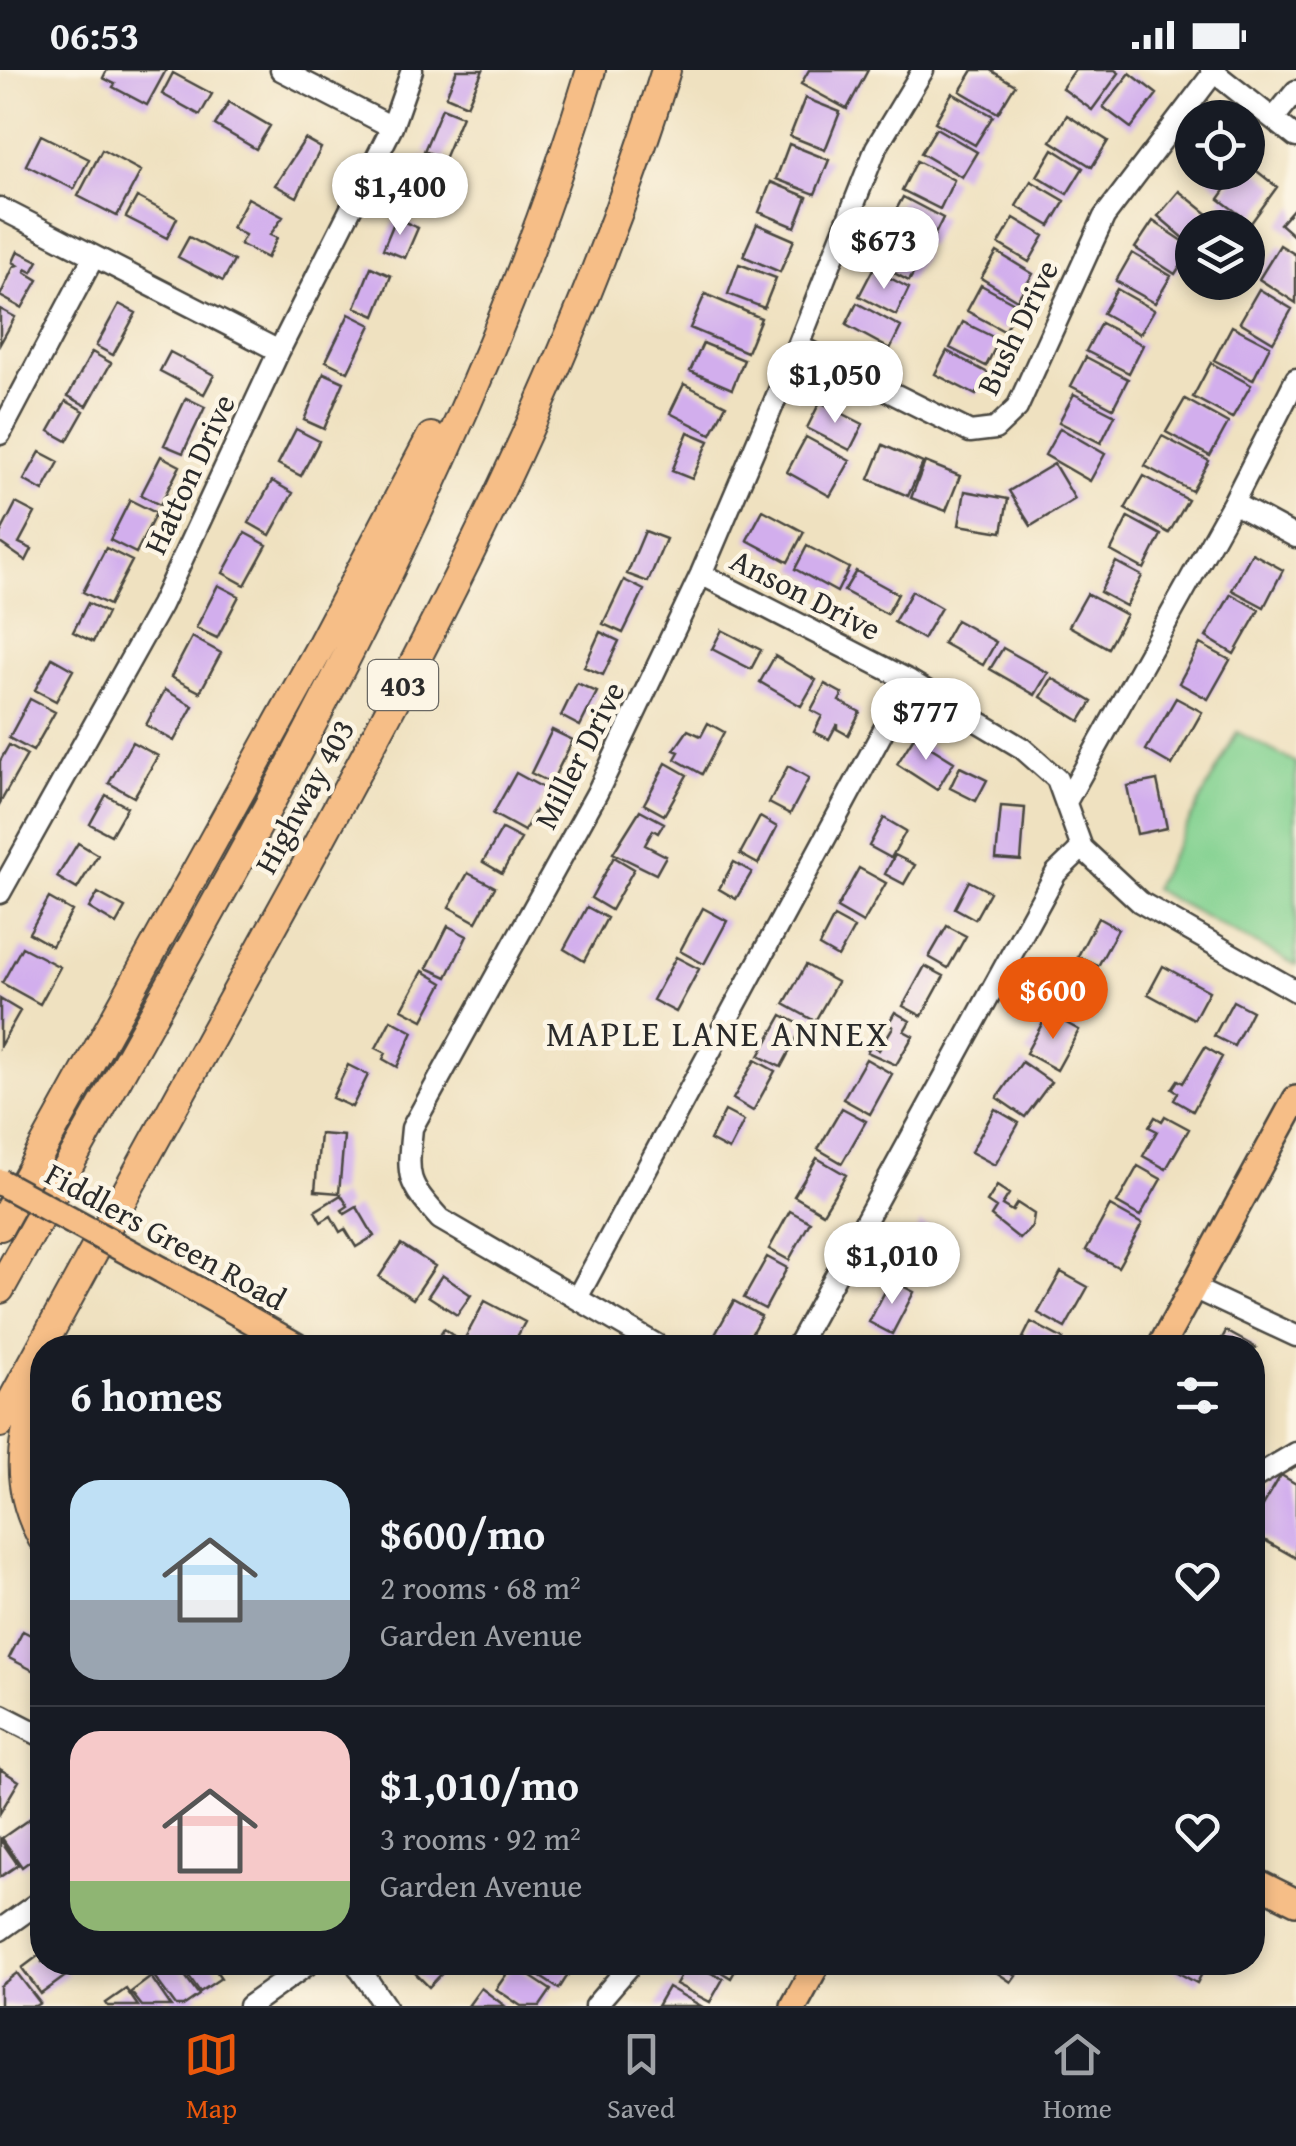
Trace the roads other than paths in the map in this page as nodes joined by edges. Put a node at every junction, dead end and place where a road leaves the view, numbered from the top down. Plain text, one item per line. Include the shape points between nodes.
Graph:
1 (281, 70) edge
2 (412, 70) edge
3 (591, 70) edge
4 (666, 70) edge
5 (923, 70) edge
6 (1212, 71) edge
7 (1296, 91) edge
8 (1274, 118) junction
9 (392, 127) junction
10 (1296, 137) edge
11 (0, 208) edge
12 (93, 258) junction
13 (521, 268) junction
14 (798, 346) junction
15 (280, 352) junction
16 (1296, 380) edge
17 (0, 434) edge
18 (1233, 503) junction
19 (1296, 538) edge
20 (701, 574) junction
21 (910, 681) junction
22 (1066, 802) junction
23 (1082, 848) junction
24 (0, 893) edge
25 (1296, 991) edge
26 (1296, 1098) edge
27 (0, 1182) edge
28 (0, 1226) edge
29 (82, 1273) junction
30 (1193, 1288) junction
31 (0, 1289) edge
32 (577, 1298) junction
33 (48, 1335) edge
34 (59, 1335) edge
35 (277, 1335) edge
36 (640, 1335) edge
37 (803, 1335) edge
38 (1167, 1335) edge
39 (1296, 1336) edge
40 (30, 1367) edge
41 (30, 1414) edge
42 (0, 1422) edge
43 (1296, 1453) edge
44 (1265, 1471) edge
45 (30, 1508) edge
46 (1, 1715) edge
47 (30, 1730) edge
48 (1265, 1886) edge
49 (1296, 1902) edge
50 (30, 1909) edge
51 (0, 1930) edge
52 (292, 1975) edge
53 (363, 1975) edge
54 (622, 1975) edge
55 (811, 1975) edge
56 (249, 2006) edge
57 (385, 2006) edge
58 (595, 2006) edge
59 (794, 2006) edge

1 - 9 street
2 - 9 street, Hatton Drive
3 - 13 highway, Highway 403 / 403
4 - 29 highway, Highway 403 / 403 via 603,255 462,571
5 - 14 street, Miller Drive via 876,148
6 - 8 street
6 - 14 street, Bush Drive via 1104,217 1018,408 995,429 970,432
7 - 8 street
8 - 10 street
9 - 15 street, Hatton Drive
11 - 12 street
12 - 15 street
12 - 17 street
13 - 28 highway
13 - 31 highway, Highway 403 / 403 via 464,411 326,696
14 - 20 street, Miller Drive
15 - 24 street, Hatton Drive via 161,606
16 - 18 street
18 - 19 street
18 - 22 street
20 - 21 street, Anson Drive
20 - 32 street, Miller Drive via 596,792 412,1128 408,1172 440,1219
21 - 22 street, Anson Drive via 1022,748 1057,779
21 - 32 street
22 - 23 street, Anson Drive
23 - 25 street, Anson Drive via 1140,902
23 - 37 street via 1056,873
26 - 30 main road
27 - 35 main road, Fiddlers Green Road, bridge
29 - 33 highway, Highway 403 / 403
29 - 34 highway
30 - 38 main road
30 - 39 street
32 - 36 street, Miller Drive
40 - 42 highway, Highway 403 / 403
41 - 45 highway via 21,1459
43 - 44 street
46 - 47 street
48 - 49 main road
50 - 51 street
52 - 56 street
53 - 57 street
54 - 58 street
55 - 59 main road

